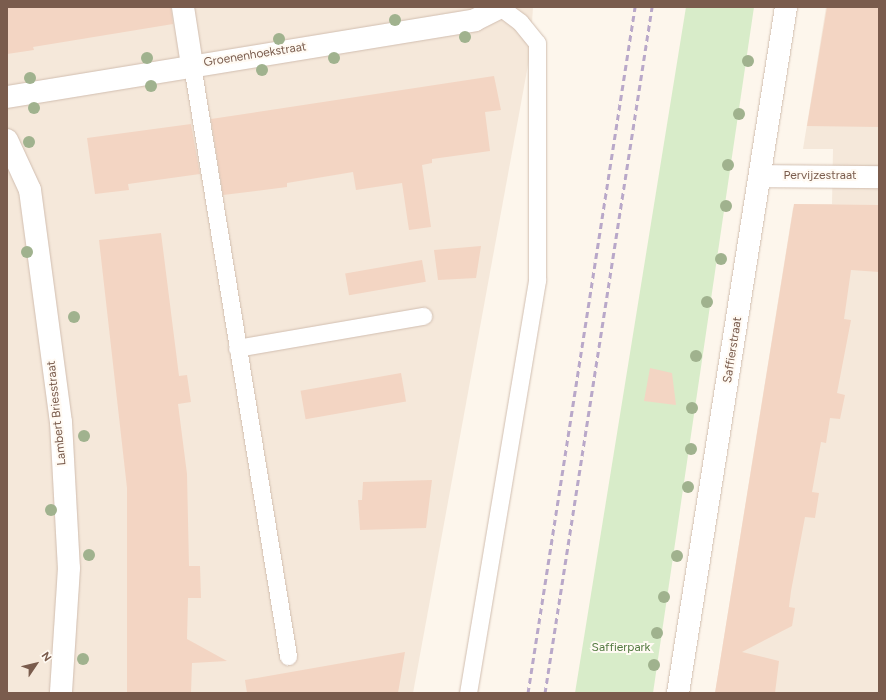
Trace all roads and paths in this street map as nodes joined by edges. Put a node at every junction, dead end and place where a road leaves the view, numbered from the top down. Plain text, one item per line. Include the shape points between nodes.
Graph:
1 (183, 7) edge
2 (501, 7) edge
3 (786, 7) edge
4 (192, 66) junction
5 (7, 97) edge
6 (7, 140) edge
7 (760, 176) junction
8 (879, 177) edge
9 (423, 316) dead end
10 (237, 348) junction
11 (288, 656) dead end
12 (61, 693) edge
13 (468, 693) edge
14 (678, 693) edge

1 - 4 street
2 - 4 street, Groenenhoekstraat via 475,20
2 - 13 lane via 520,22 537,43 537,280
3 - 7 street, Saffierstraat
4 - 5 street, Groenenhoekstraat
4 - 10 lane
6 - 12 street, Lambert Briesstraat via 30,190 60,422 69,568
7 - 8 street, Pervijzestraat
7 - 14 street, Saffierstraat
9 - 10 lane
10 - 11 lane

